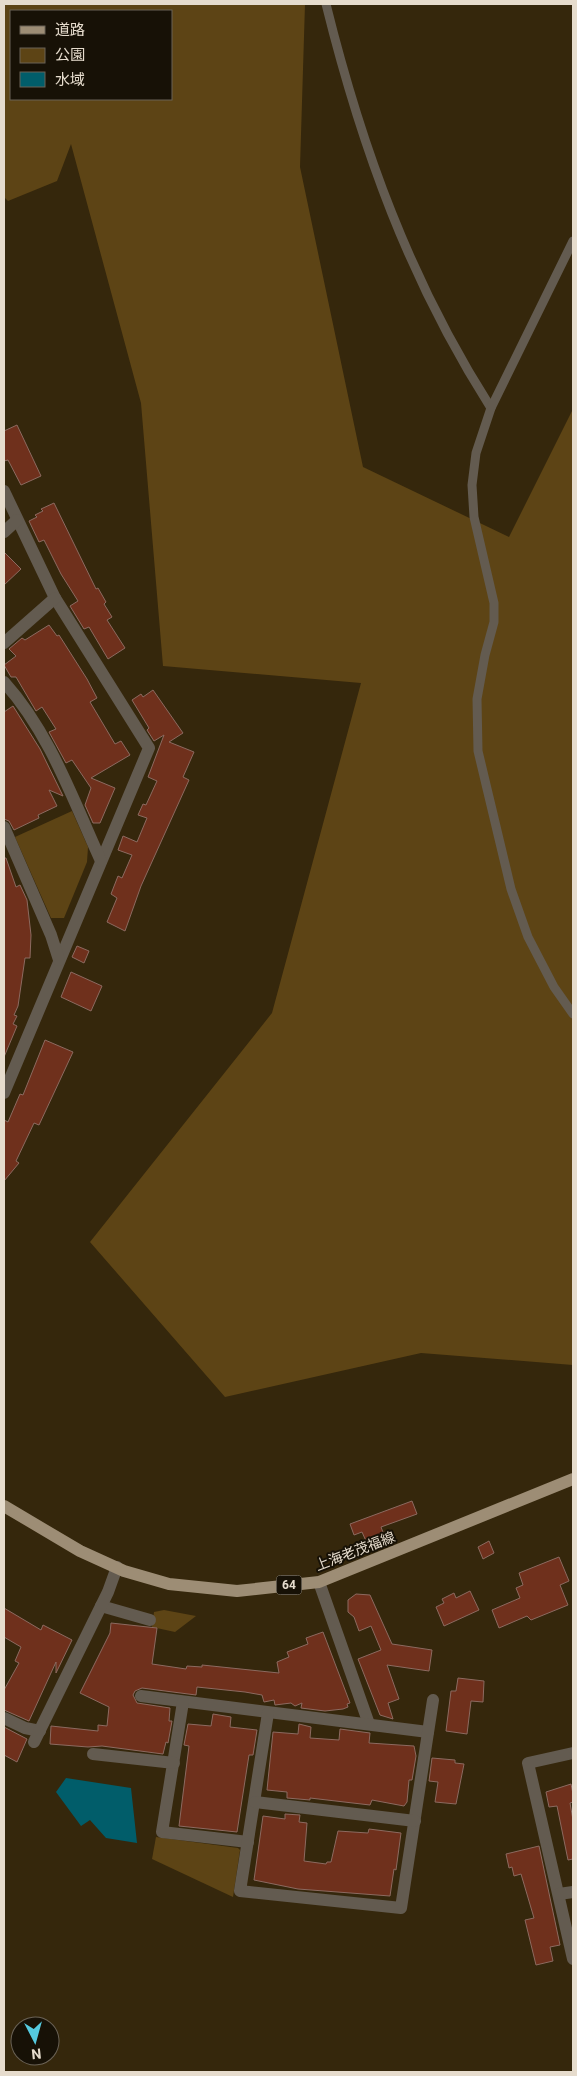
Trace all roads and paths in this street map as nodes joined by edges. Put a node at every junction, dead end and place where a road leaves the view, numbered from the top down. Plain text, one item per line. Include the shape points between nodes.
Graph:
1 (326, 4) edge
2 (573, 241) edge
3 (491, 408) junction
4 (4, 491) edge
5 (17, 520) junction
6 (4, 532) edge
7 (55, 598) junction
8 (4, 643) edge
9 (4, 682) edge
10 (4, 827) edge
11 (101, 861) junction
12 (60, 960) junction
13 (573, 1014) edge
14 (4, 1093) edge
15 (573, 1479) edge
16 (4, 1506) edge
17 (117, 1567) junction
18 (319, 1582) junction
19 (101, 1606) junction
20 (150, 1620) dead end
21 (141, 1696) dead end
22 (433, 1700) dead end
23 (183, 1702) junction
24 (268, 1713) junction
25 (4, 1718) edge
26 (369, 1724) junction
27 (428, 1732) junction
28 (93, 1754) dead end
29 (573, 1754) edge
30 (174, 1763) junction
31 (255, 1802) junction
32 (415, 1820) junction
33 (248, 1842) junction
34 (573, 1892) edge
35 (559, 1894) junction
36 (573, 1958) edge

1 - 3 lane via 377,180 416,274 465,368
2 - 3 lane
3 - 13 lane via 476,453 472,485 474,517 494,602 494,622 477,699 478,751 511,889 528,937 554,987
4 - 5 street
5 - 6 street
5 - 7 street
7 - 8 street
7 - 11 street via 149,748
9 - 11 street via 32,718 54,756
10 - 12 street
11 - 12 street
12 - 14 street
15 - 18 main road, 上海老茂福線 / 64
16 - 17 main road, 上海老茂福線 / 64 via 80,1551
17 - 18 main road, 上海老茂福線 / 64 via 169,1584 213,1590
17 - 19 street
18 - 26 street
19 - 20 street
19 - 25 street via 37,1736
21 - 23 street
22 - 27 street
23 - 24 street
23 - 30 street
24 - 26 street
24 - 31 street
26 - 27 street
27 - 32 street
28 - 30 street
29 - 35 street via 528,1764
30 - 33 street via 162,1832
31 - 32 street
31 - 33 street
32 - 33 street via 401,1908 240,1891
34 - 35 street
35 - 36 street

